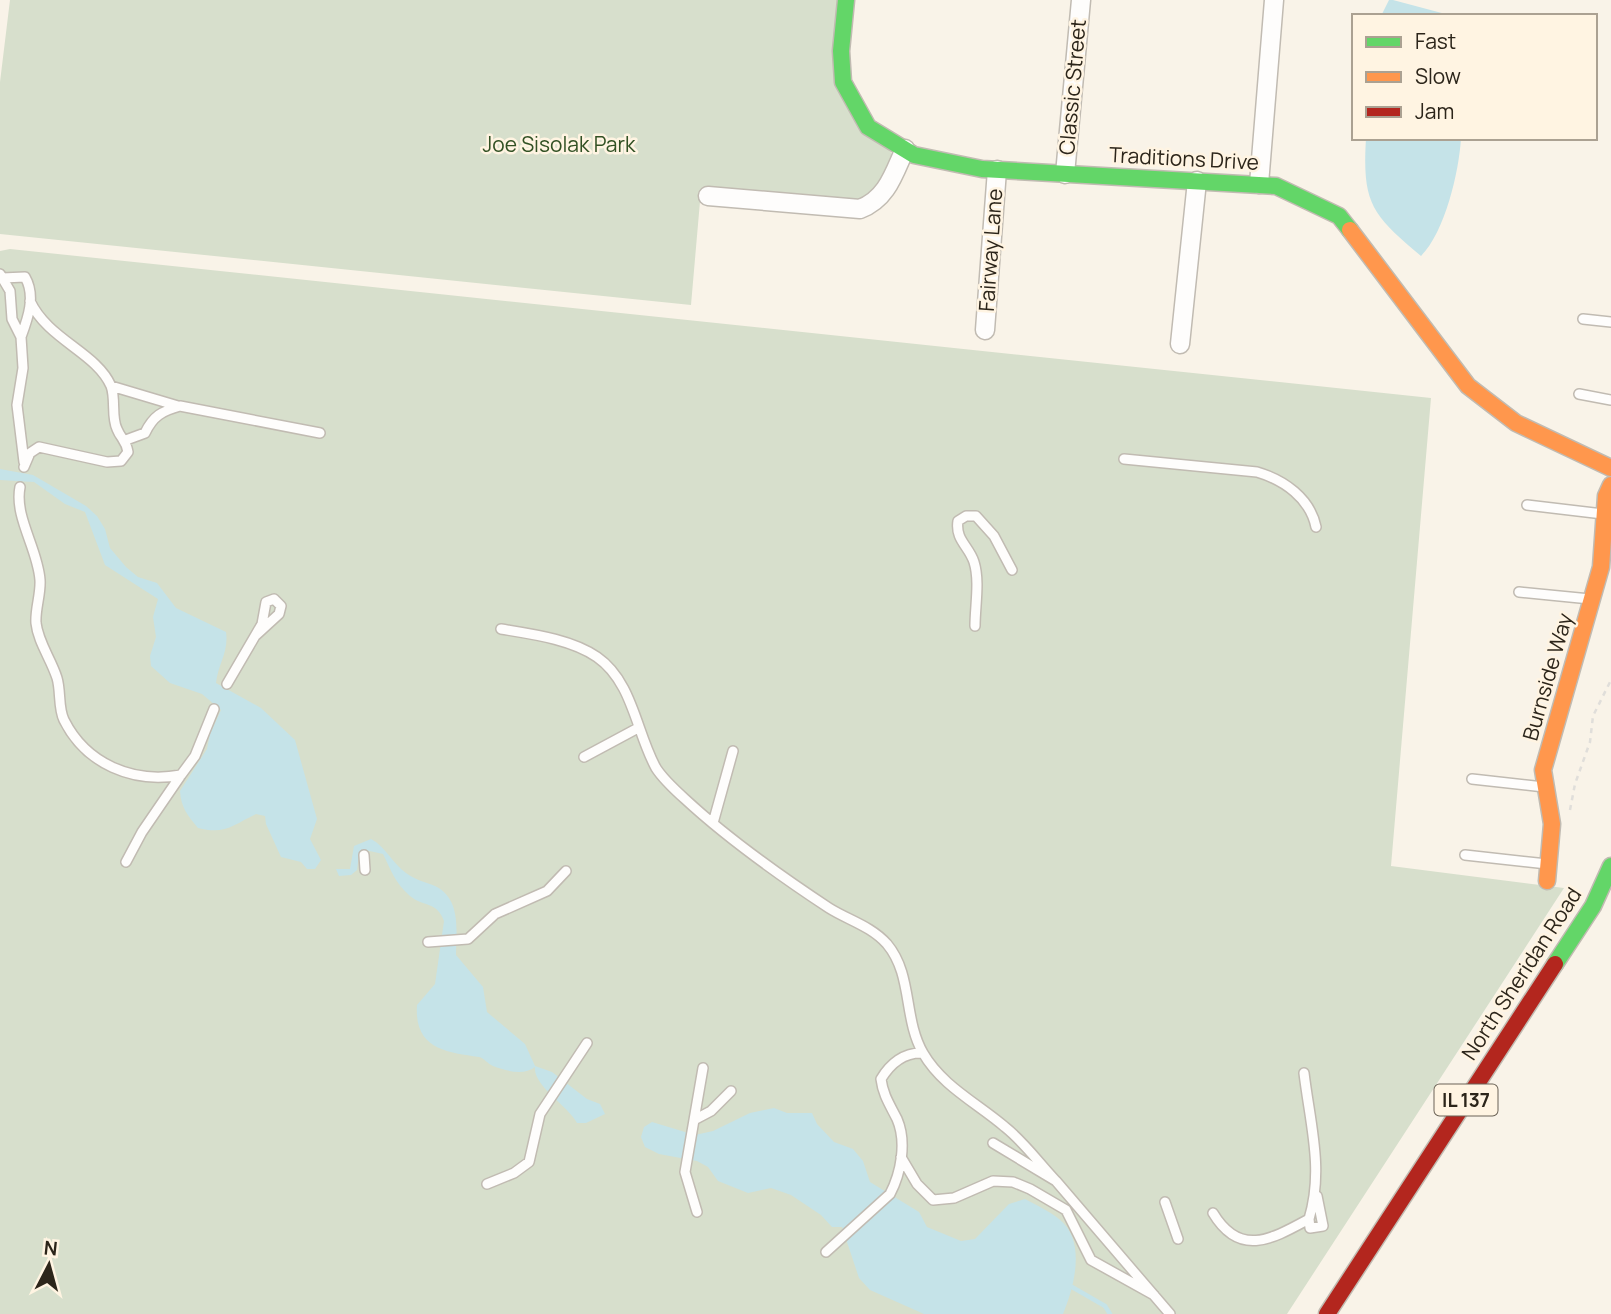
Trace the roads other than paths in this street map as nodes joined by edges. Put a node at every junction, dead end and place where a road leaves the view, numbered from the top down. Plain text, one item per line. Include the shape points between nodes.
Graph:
1 (846, 0) edge
2 (1081, 0) edge
3 (1274, 0) edge
4 (905, 149) junction
5 (997, 170) junction
6 (1065, 174) junction
7 (1197, 181) junction
8 (1259, 184) junction
9 (708, 196) dead end
10 (1, 276) edge
11 (30, 301) junction
12 (1583, 319) dead end
13 (1611, 322) edge
14 (985, 330) dead end
15 (21, 337) junction
16 (1180, 344) dead end
17 (111, 386) junction
18 (1579, 394) dead end
19 (1611, 400) edge
20 (180, 406) junction
21 (320, 433) dead end
22 (126, 440) junction
23 (1124, 459) dead end
24 (1611, 468) edge
25 (1611, 485) edge
26 (20, 487) dead end
27 (1527, 505) dead end
28 (1604, 514) junction
29 (1316, 527) dead end
30 (1012, 570) dead end
31 (1520, 592) dead end
32 (1592, 599) junction
33 (975, 626) dead end
34 (500, 629) dead end
35 (255, 636) dead end
36 (227, 684) dead end
37 (214, 709) dead end
38 (638, 728) junction
39 (733, 751) dead end
40 (584, 757) dead end
41 (181, 775) junction
42 (1472, 779) dead end
43 (1546, 787) junction
44 (713, 823) junction
45 (365, 855) dead end
46 (1465, 855) dead end
47 (126, 862) dead end
48 (1611, 866) edge
49 (365, 870) dead end
50 (566, 871) dead end
51 (1548, 873) joint
52 (1607, 885) edge
53 (428, 942) dead end
54 (587, 1042) dead end
55 (923, 1053) junction
56 (703, 1068) dead end
57 (1304, 1073) dead end
58 (731, 1091) dead end
59 (693, 1125) junction
60 (993, 1143) dead end
61 (901, 1157) junction
62 (1056, 1181) junction
63 (487, 1184) dead end
64 (1317, 1194) junction
65 (1165, 1202) dead end
66 (696, 1212) dead end
67 (1213, 1213) dead end
68 (1309, 1219) junction
69 (1178, 1239) dead end
70 (826, 1252) dead end
71 (1154, 1295) junction
72 (1170, 1314) edge
73 (1327, 1314) edge

1 - 4 street, Traditions Drive via 843,82 869,127
2 - 6 street, Classic Street
3 - 8 street
4 - 5 street, Traditions Drive via 914,155
4 - 9 street via 885,192 860,209
5 - 6 street, Traditions Drive
5 - 14 street, Fairway Lane
6 - 7 street, Traditions Drive
7 - 8 street, Traditions Drive
7 - 16 street
8 - 24 street, Traditions Drive via 1276,186 1339,216 1468,386 1516,423
10 - 11 lane via 25,277
10 - 15 lane via 10,291 12,319
11 - 15 lane
11 - 17 lane via 37,317
12 - 13 lane
15 - 22 lane via 23,368 17,405 23,467 39,447 121,461 128,452
17 - 20 lane
17 - 22 lane via 116,428
18 - 19 lane
20 - 21 lane
20 - 22 lane via 163,411 151,420 145,433
23 - 29 lane via 1275,477 1302,498
25 - 28 street, Burnside Way
26 - 41 lane via 18,499 41,582 36,622 58,679 62,717 90,755 118,770 141,777
27 - 28 lane
28 - 32 street, Burnside Way via 1601,567
30 - 33 lane via 994,536 976,516 958,521 956,533 974,561
31 - 32 lane
32 - 43 street, Burnside Way via 1543,770
34 - 38 lane via 571,645 596,656 624,689
35 - 36 lane
37 - 41 lane via 195,756
38 - 40 lane
38 - 44 lane via 657,769
39 - 44 lane
41 - 47 lane
42 - 43 lane
43 - 51 street, Burnside Way via 1552,824
44 - 55 lane via 830,909 875,932 887,944 899,962 910,1023
45 - 49 lane
46 - 51 lane
48 - 52 street, North Sheridan Road / IL 137
50 - 53 lane via 547,891 495,914 468,939
52 - 73 street, North Sheridan Road / IL 137
54 - 63 lane via 540,1114 529,1162
55 - 61 lane via 901,1058 881,1079 883,1096 902,1136
55 - 62 lane via 943,1080 1007,1128
56 - 59 lane
57 - 64 lane
58 - 59 lane
59 - 66 lane via 685,1172
60 - 62 lane
61 - 70 lane via 890,1194
61 - 71 lane via 917,1184 933,1199 954,1198 993,1181 1030,1189 1066,1210 1091,1260
62 - 71 lane
64 - 68 lane
64 - 68 lane via 1323,1226 1310,1228
65 - 69 lane
67 - 68 lane via 1221,1226 1240,1240 1261,1241
71 - 72 lane

